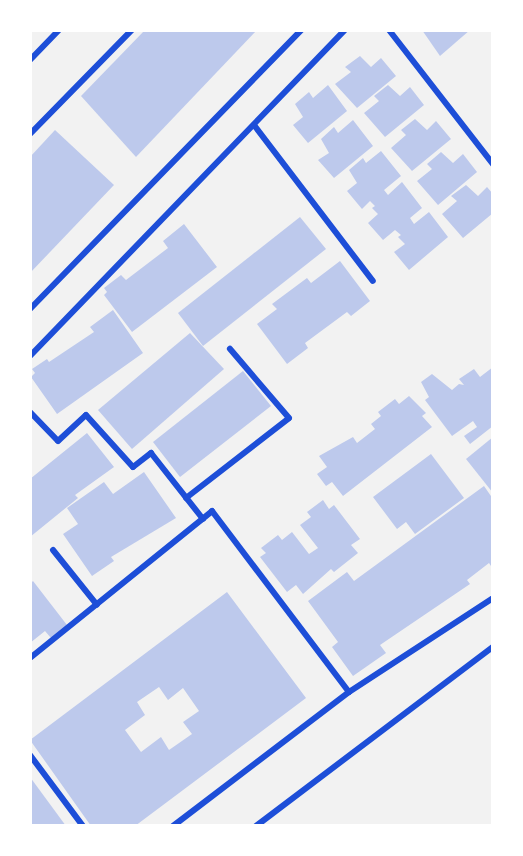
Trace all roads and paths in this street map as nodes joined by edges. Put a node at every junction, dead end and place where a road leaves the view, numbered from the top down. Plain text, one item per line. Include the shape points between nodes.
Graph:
1 (58, 30) edge
2 (132, 30) edge
3 (301, 30) edge
4 (345, 30) edge
5 (389, 30) edge
6 (30, 60) edge
7 (254, 125) junction
8 (30, 134) edge
9 (493, 164) edge
10 (373, 281) dead end
11 (30, 309) edge
12 (230, 349) dead end
13 (30, 356) edge
14 (30, 412) edge
15 (186, 498) junction
16 (203, 519) junction
17 (53, 550) dead end
18 (493, 598) edge
19 (98, 605) junction
20 (493, 647) edge
21 (30, 658) edge
22 (349, 692) junction
23 (30, 756) edge
24 (83, 826) edge
25 (173, 826) edge
26 (256, 826) edge

1 - 6 street
2 - 8 street
3 - 11 street
4 - 7 street
5 - 9 street
7 - 10 street
7 - 13 street
12 - 15 street via 289,418
14 - 15 street via 58,441 86,415 133,467 151,453
15 - 16 street
16 - 19 street
16 - 22 street via 212,512
17 - 19 street
18 - 22 street
19 - 21 street
20 - 26 street
22 - 25 street
23 - 24 street

